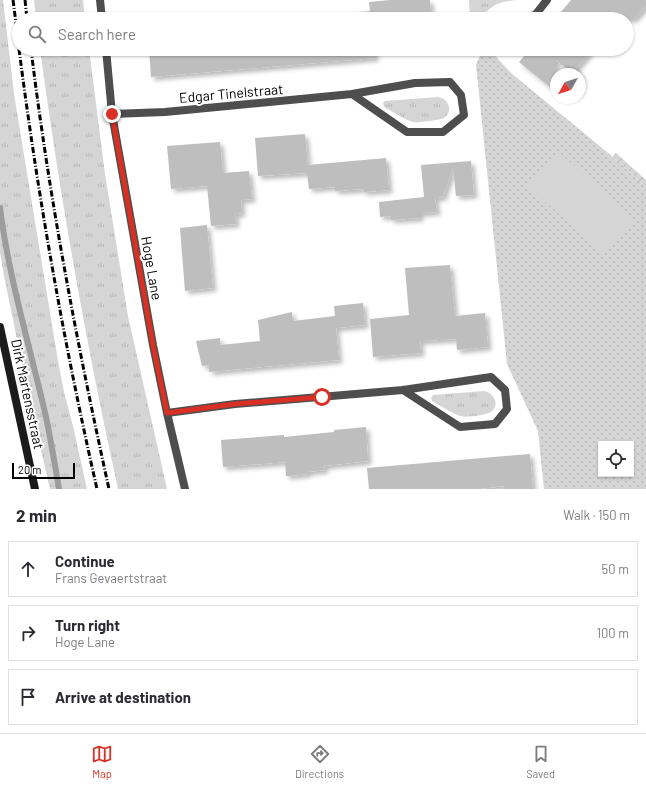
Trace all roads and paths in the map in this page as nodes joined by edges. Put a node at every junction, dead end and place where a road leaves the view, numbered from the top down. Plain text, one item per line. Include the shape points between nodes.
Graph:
1 (100, 0) edge
2 (547, 0) edge
3 (101, 12) edge
4 (538, 12) edge
5 (107, 56) edge
6 (352, 94) junction
7 (112, 114) junction
8 (0, 327) edge
9 (402, 390) junction
10 (167, 413) junction
11 (35, 489) edge
12 (185, 489) edge

1 - 3 street
2 - 4 street
5 - 7 street, Hoge Lane
6 - 6 street, Edgar Tinelstraat via 407,132 443,132 464,115 462,95 450,82 415,83
6 - 7 street, Edgar Tinelstraat via 165,112
7 - 10 street, Hoge Lane
8 - 11 street, Dirk Martensstraat
9 - 9 street via 460,427 495,424 507,409 505,390 491,377
9 - 10 street via 235,404
10 - 12 street, Hoge Lane

